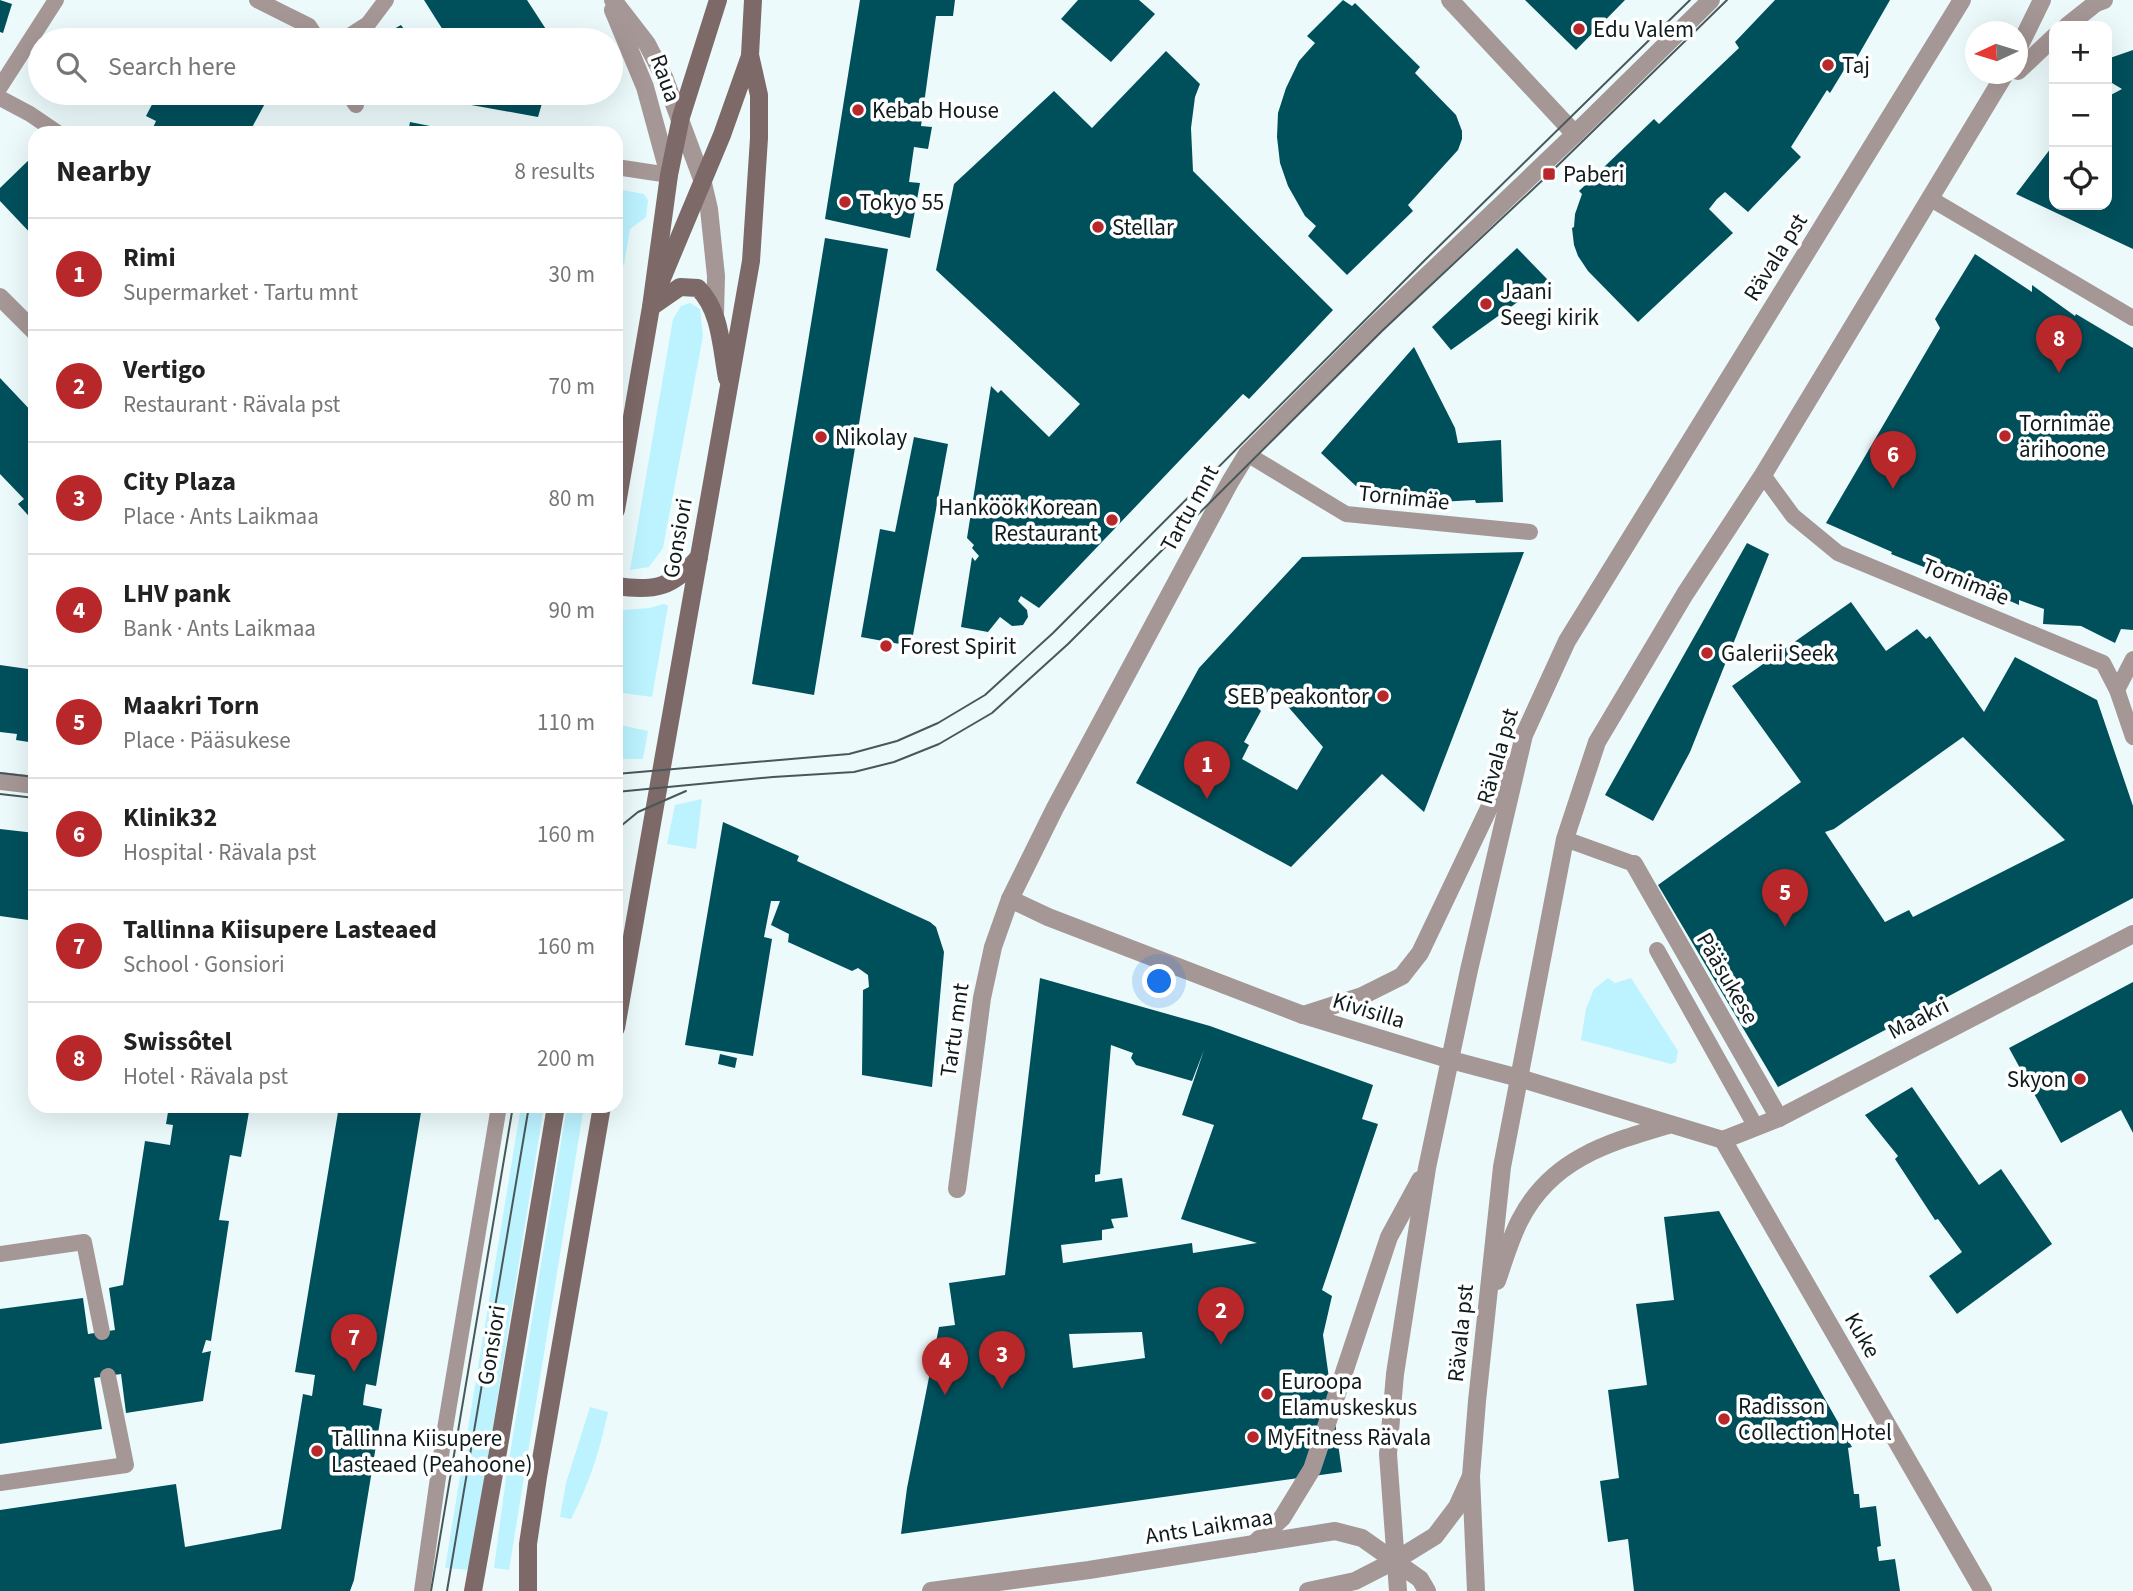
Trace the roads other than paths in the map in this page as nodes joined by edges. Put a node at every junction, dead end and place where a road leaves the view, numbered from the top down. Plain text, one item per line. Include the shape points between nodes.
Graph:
1 (56, 0) edge
2 (257, 0) edge
3 (386, 0) edge
4 (611, 0) edge
5 (718, 0) edge
6 (753, 0) edge
7 (1450, 0) edge
8 (1711, 0) edge
9 (2042, 0) edge
10 (2104, 0) edge
11 (1959, 3) edge
12 (2073, 21) edge
13 (36, 28) edge
14 (310, 28) edge
15 (362, 28) edge
16 (622, 28) edge
17 (2028, 29) edge
18 (623, 31) edge
19 (28, 40) edge
20 (2049, 42) edge
21 (750, 55) junction
22 (2028, 61) edge
23 (3, 76) edge
24 (1999, 84) edge
25 (0, 98) edge
26 (681, 117) junction
27 (48, 126) edge
28 (1575, 134) junction
29 (623, 168) edge
30 (668, 175) junction
31 (702, 179) junction
32 (1931, 199) junction
33 (0, 297) edge
34 (651, 307) junction
35 (715, 314) junction
36 (2133, 318) edge
37 (28, 325) edge
38 (729, 390) junction
39 (1247, 454) junction
40 (623, 469) edge
41 (1763, 475) junction
42 (1530, 532) dead end
43 (699, 557) junction
44 (623, 587) edge
45 (2133, 659) edge
46 (2117, 690) junction
47 (1524, 735) junction
48 (2133, 737) edge
49 (0, 781) edge
50 (28, 784) edge
51 (1565, 839) junction
52 (1634, 863) joint
53 (1010, 899) junction
54 (2133, 934) edge
55 (1657, 950) dead end
56 (623, 988) edge
57 (1303, 1015) junction
58 (1451, 1060) junction
59 (1519, 1078) junction
60 (498, 1113) edge
61 (555, 1113) edge
62 (601, 1113) edge
63 (1779, 1118) junction
64 (1668, 1125) junction
65 (1756, 1127) junction
66 (1723, 1140) junction
67 (1427, 1168) junction
68 (957, 1189) dead end
69 (0, 1254) edge
70 (1488, 1304) junction
71 (102, 1332) dead end
72 (108, 1376) dead end
73 (1471, 1476) junction
74 (0, 1483) edge
75 (1254, 1544) junction
76 (1396, 1560) junction
77 (425, 1587) edge
78 (472, 1591) edge
79 (528, 1591) edge
80 (931, 1591) edge
81 (1308, 1591) edge
82 (1398, 1591) edge
83 (1427, 1591) edge
84 (1476, 1591) edge
85 (1983, 1591) edge

1 - 13 lane
2 - 14 lane
3 - 15 lane
4 - 16 street, Raua
4 - 26 street, Raua via 647,44
5 - 26 main road, Gonsiori
6 - 21 main road, Gonsiori
7 - 28 street
8 - 28 street, Tartu mnt
9 - 17 street
10 - 12 street
11 - 47 street, Rävala pst via 1567,641
18 - 30 street, Raua via 645,87
19 - 23 lane
20 - 22 street, Rävala pst
21 - 31 main road, Gonsiori
21 - 38 main road, Gonsiori via 759,95 755,204 751,261
24 - 32 street, Rävala pst
25 - 27 lane
26 - 30 main road, Gonsiori
26 - 31 street, Raua
28 - 39 street, Tartu mnt
29 - 30 lane
30 - 34 main road, Gonsiori
31 - 34 main road, Gonsiori
31 - 35 street, Raua via 713,249
32 - 36 lane
32 - 41 street, Rävala pst
33 - 37 street
34 - 35 main road via 680,287 698,288
34 - 40 main road, Gonsiori
35 - 38 main road
38 - 43 main road, Gonsiori
39 - 42 lane, Tornimäe via 1346,514
39 - 53 street, Tartu mnt
41 - 46 lane, Tornimäe via 1793,516 1838,553 2103,663
41 - 51 street, Rävala pst via 1685,594 1597,743
43 - 44 main road via 684,575 661,586
43 - 56 main road, Gonsiori
45 - 46 lane
46 - 48 lane, Tornimäe
47 - 57 street via 1420,953 1402,976 1362,996
47 - 58 street, Rävala pst
49 - 50 street
51 - 52 lane
51 - 59 street, Rävala pst
52 - 63 street, Pääsukese
53 - 57 street, Kivisilla
53 - 68 street, Tartu mnt via 982,998
54 - 63 street, Maakri
55 - 65 lane
57 - 58 street, Kivisilla
58 - 59 street, Kivisilla
58 - 67 street, Rävala pst
59 - 64 street, Kivisilla
59 - 70 street, Rävala pst via 1502,1167
60 - 77 lane via 444,1435
61 - 78 main road, Gonsiori
62 - 79 main road via 536,1490 528,1544
63 - 65 street, Maakri
64 - 66 street, Kivisilla
64 - 70 street via 1607,1143 1567,1164 1540,1190 1520,1220
65 - 66 street, Maakri
66 - 85 street, Kuke
67 - 75 street via 1389,1237 1312,1469 1282,1518
67 - 76 street, Rävala pst via 1395,1374 1388,1454
69 - 71 lane via 84,1242
70 - 73 street, Rävala pst
72 - 74 lane via 126,1465
73 - 76 street via 1457,1507 1435,1536
73 - 84 street, Rävala pst
75 - 76 street, Ants Laikmaa via 1335,1531 1362,1538
75 - 80 street, Ants Laikmaa
76 - 81 street via 1355,1581
76 - 82 street, Rävala pst
76 - 83 street, Ants Laikmaa via 1420,1579

